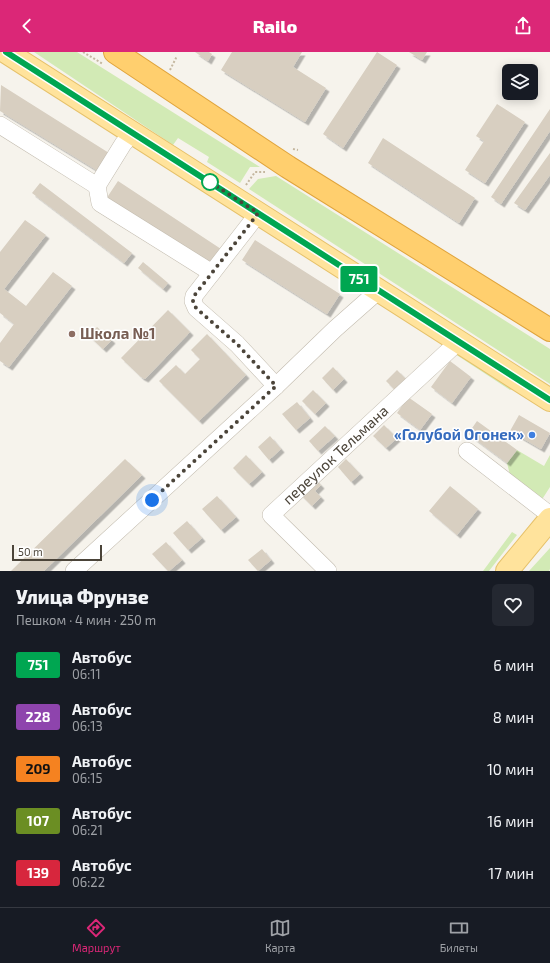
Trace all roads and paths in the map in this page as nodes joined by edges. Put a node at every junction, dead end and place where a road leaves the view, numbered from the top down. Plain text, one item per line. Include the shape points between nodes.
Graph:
1 (6, 52) edge
2 (115, 52) edge
3 (1, 127) edge
4 (133, 132) junction
5 (97, 186) junction
6 (258, 213) junction
7 (212, 273) junction
8 (378, 291) junction
9 (550, 330) edge
10 (458, 342) junction
11 (276, 386) junction
12 (550, 400) edge
13 (467, 450) dead end
14 (550, 515) edge
15 (550, 519) edge
16 (74, 571) edge
17 (328, 571) edge
18 (507, 571) edge

1 - 4 main road
2 - 9 highway via 288,167
3 - 5 street
4 - 5 street
4 - 6 main road
5 - 7 street via 100,203
6 - 7 street
6 - 8 main road
7 - 11 street via 194,296 196,308 237,344
8 - 10 main road
8 - 11 street
10 - 12 main road
10 - 17 street, переулок Тельмана via 271,515
11 - 16 street
13 - 14 street
15 - 18 main road

